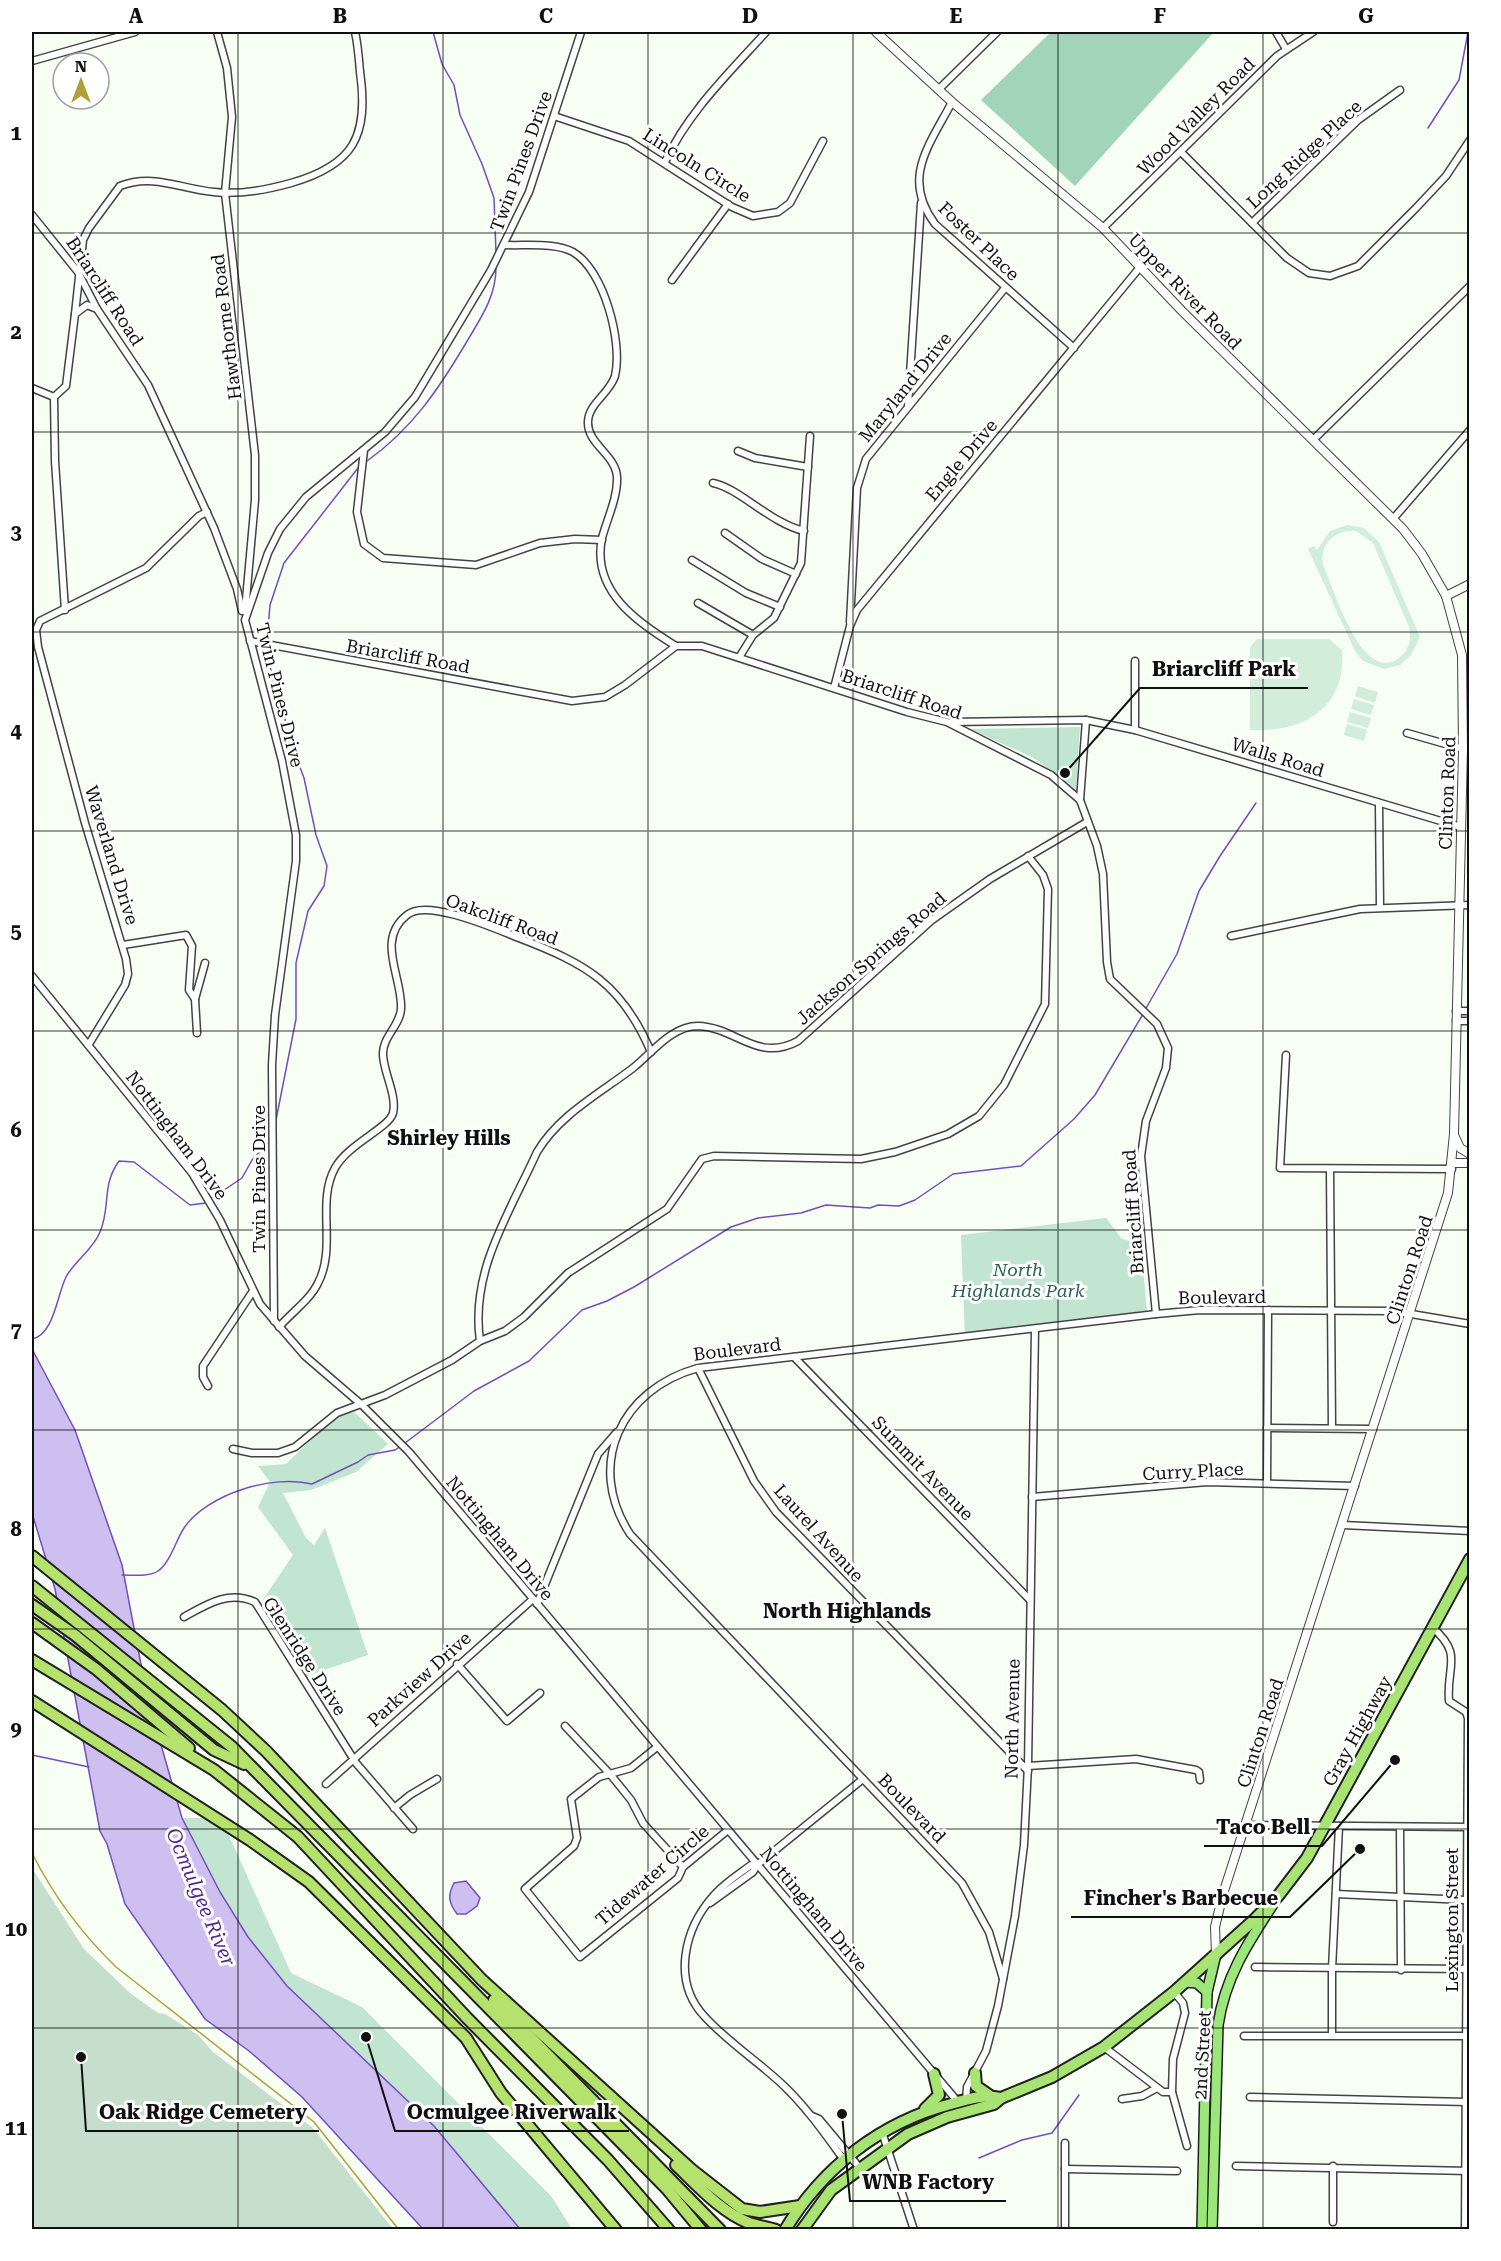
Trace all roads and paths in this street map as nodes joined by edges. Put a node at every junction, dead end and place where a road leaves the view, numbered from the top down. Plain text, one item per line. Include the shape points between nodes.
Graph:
1 (135, 32) edge
2 (217, 32) edge
3 (355, 32) edge
4 (581, 32) edge
5 (766, 32) edge
6 (876, 32) edge
7 (998, 32) edge
8 (1276, 32) edge
9 (1313, 32) edge
10 (1286, 49) junction
11 (32, 61) edge
12 (939, 89) junction
13 (1400, 90) dead end
14 (952, 102) junction
15 (554, 116) junction
16 (1470, 140) edge
17 (823, 141) dead end
18 (1181, 152) junction
19 (665, 162) junction
20 (225, 193) junction
21 (921, 203) junction
22 (728, 204) junction
23 (32, 215) edge
24 (1252, 223) junction
25 (1103, 228) junction
26 (505, 245) junction
27 (1141, 266) junction
28 (78, 272) junction
29 (672, 280) dead end
30 (1470, 286) edge
31 (1005, 288) junction
32 (97, 309) junction
33 (75, 314) junction
34 (1074, 348) junction
35 (32, 388) edge
36 (54, 397) junction
37 (908, 406) junction
38 (1470, 430) edge
39 (810, 436) dead end
40 (1313, 440) junction
41 (364, 450) junction
42 (738, 451) dead end
43 (808, 466) junction
44 (713, 483) dead end
45 (207, 512) junction
46 (1393, 519) junction
47 (804, 531) junction
48 (725, 533) dead end
49 (602, 540) junction
50 (692, 560) dead end
51 (796, 574) junction
52 (1470, 584) edge
53 (1446, 596) junction
54 (698, 603) dead end
55 (780, 607) junction
56 (65, 610) junction
57 (245, 620) junction
58 (850, 626) junction
59 (753, 635) junction
60 (250, 641) junction
61 (676, 646) junction
62 (740, 656) junction
63 (1135, 661) dead end
64 (834, 688) junction
65 (1086, 720) junction
66 (947, 722) junction
67 (1136, 730) junction
68 (1407, 733) dead end
69 (1463, 749) junction
70 (1080, 800) junction
71 (1378, 803) junction
72 (1087, 822) junction
73 (1461, 827) junction
74 (1028, 856) junction
75 (1458, 904) junction
76 (1470, 905) edge
77 (1380, 908) junction
78 (1231, 936) dead end
79 (123, 945) junction
80 (205, 963) dead end
81 (32, 976) edge
82 (195, 999) junction
83 (1456, 1011) junction
84 (1470, 1011) edge
85 (1456, 1021) junction
86 (1470, 1021) edge
87 (197, 1033) dead end
88 (89, 1044) junction
89 (651, 1052) junction
90 (1286, 1056) dead end
91 (1454, 1134) junction
92 (1470, 1154) edge
93 (1470, 1163) edge
94 (1452, 1166) junction
95 (1330, 1169) junction
96 (253, 1291) junction
97 (1268, 1310) junction
98 (1330, 1311) junction
99 (1411, 1313) junction
100 (1156, 1314) junction
101 (276, 1324) junction
102 (1470, 1324) edge
103 (1035, 1329) junction
104 (480, 1341) junction
105 (794, 1357) junction
106 (698, 1368) junction
107 (208, 1386) dead end
108 (362, 1406) junction
109 (1267, 1428) junction
110 (1332, 1428) junction
111 (1373, 1429) junction
112 (618, 1431) junction
113 (233, 1449) dead end
114 (1267, 1483) junction
115 (1355, 1486) junction
116 (1032, 1497) junction
117 (1343, 1525) junction
118 (1470, 1531) edge
119 (32, 1556) edge
120 (1470, 1559) edge
121 (32, 1586) edge
122 (1030, 1600) junction
123 (535, 1601) junction
124 (32, 1605) edge
125 (184, 1617) dead end
126 (32, 1623) edge
127 (1432, 1627) junction
128 (32, 1660) edge
129 (457, 1664) junction
130 (540, 1693) dead end
131 (32, 1701) edge
132 (1470, 1706) edge
133 (1459, 1709) junction
134 (565, 1726) dead end
135 (657, 1747) junction
136 (355, 1758) junction
137 (249, 1767) junction
138 (1028, 1768) junction
139 (214, 1770) junction
140 (610, 1774) junction
141 (437, 1779) dead end
142 (862, 1779) junction
143 (1200, 1780) dead end
144 (326, 1784) dead end
145 (394, 1808) junction
146 (1246, 1825) junction
147 (1324, 1826) junction
148 (1339, 1826) junction
149 (1400, 1827) junction
150 (1468, 1827) edge
151 (413, 1829) dead end
152 (728, 1830) junction
153 (757, 1865) junction
154 (683, 1867) junction
155 (1336, 1893) junction
156 (1278, 1896) junction
157 (1401, 1898) junction
158 (1465, 1900) junction
159 (1216, 1954) junction
160 (1255, 1967) dead end
161 (1332, 1968) junction
162 (1468, 1969) edge
163 (1401, 1970) junction
164 (1003, 1979) junction
165 (482, 1980) junction
166 (1185, 1982) junction
167 (1174, 1992) junction
168 (1207, 1992) junction
169 (1244, 2036) dead end
170 (1332, 2036) junction
171 (1468, 2036) edge
172 (1104, 2047) junction
173 (975, 2073) junction
174 (934, 2074) junction
175 (1157, 2088) junction
176 (1172, 2092) junction
177 (989, 2095) junction
178 (1250, 2097) dead end
179 (1001, 2098) junction
180 (1122, 2099) dead end
181 (1468, 2102) edge
182 (963, 2106) junction
183 (914, 2116) junction
184 (640, 2124) junction
185 (882, 2132) junction
186 (1065, 2143) dead end
187 (1187, 2146) dead end
188 (887, 2147) junction
189 (847, 2158) junction
190 (1236, 2166) dead end
191 (1333, 2166) junction
192 (859, 2168) junction
193 (1065, 2169) junction
194 (1177, 2171) dead end
195 (1467, 2171) edge
196 (800, 2206) junction
197 (1333, 2222) dead end
198 (616, 2229) edge
199 (669, 2229) edge
200 (701, 2229) edge
201 (720, 2229) edge
202 (776, 2229) edge
203 (785, 2229) edge
204 (802, 2229) edge
205 (914, 2229) edge
206 (1065, 2229) edge
207 (1202, 2229) edge
208 (1212, 2229) edge
209 (1465, 2229) edge

1 - 11 street
2 - 20 street, Hawthorne Road via 227,68 232,117
3 - 20 street via 364,114 348,153 331,168 306,179
4 - 15 street, Twin Pines Drive
5 - 19 street via 695,114
6 - 12 street, Upper River Road
7 - 12 street
8 - 10 street
9 - 10 street, Wood Valley Road
10 - 18 street, Wood Valley Road
12 - 14 street, Upper River Road
13 - 24 street, Long Ridge Place via 1358,120
14 - 21 street, Foster Place via 921,164
14 - 25 street, Upper River Road
15 - 19 street, Lincoln Circle via 613,134
15 - 26 street, Twin Pines Drive via 529,192
16 - 24 street via 1432,193 1349,271 1330,276 1308,273
17 - 22 street, Lincoln Circle via 784,209 753,216
18 - 24 street, Long Ridge Place
18 - 25 street, Wood Valley Road
19 - 22 street, Lincoln Circle
20 - 28 street via 153,180 120,186 86,234
20 - 57 street, Hawthorne Road via 255,455
21 - 31 street, Foster Place via 935,224
21 - 37 street
22 - 29 street
23 - 28 street, Briarcliff Road
25 - 27 street, Upper River Road
26 - 41 street, Twin Pines Drive via 415,397
26 - 49 street via 555,247 574,253 591,269 607,303 615,375 588,422 591,435 616,470 617,485
27 - 34 street, Engle Drive
27 - 40 street, Upper River Road
28 - 32 street, Briarcliff Road
28 - 33 street
30 - 40 street
31 - 34 street, Foster Place
31 - 37 street, Maryland Drive
32 - 33 street via 87,305
32 - 45 street, Briarcliff Road via 148,385
33 - 36 street via 66,386
34 - 58 street, Engle Drive via 857,610
35 - 36 street
36 - 56 street
37 - 58 street, Maryland Drive via 873,449 860,474
38 - 46 street
39 - 43 street
40 - 46 street, Upper River Road
41 - 49 street via 357,521 364,544 383,558 476,565 540,543
41 - 57 street, Twin Pines Drive via 313,490 285,523 268,553
42 - 43 street via 755,458
43 - 47 street
44 - 47 street via 776,521
45 - 56 street, Waverland Drive via 146,568
45 - 57 street, Briarcliff Road
46 - 53 street, Upper River Road via 1419,549
47 - 51 street
48 - 51 street via 762,559
49 - 61 street via 604,572 619,603 639,623
50 - 55 street via 746,593
51 - 55 street
52 - 53 street
53 - 69 street, Clinton Road via 1462,654
54 - 59 street
55 - 59 street via 772,620
56 - 79 street, Waverland Drive via 40,621 36,630 85,823
57 - 60 street, Twin Pines Drive
58 - 64 street, Engle Drive
59 - 62 street
60 - 61 street, Briarcliff Road via 572,701 605,697
60 - 101 street, Twin Pines Drive via 282,761 296,835 272,1065
61 - 62 street, Briarcliff Road via 702,646
62 - 64 street, Briarcliff Road
63 - 67 street
64 - 66 street, Briarcliff Road
65 - 66 street, Walls Road
65 - 67 street, Walls Road
65 - 70 street
66 - 70 street, Briarcliff Road via 1051,775
67 - 71 street, Walls Road
68 - 69 street
69 - 73 street, Clinton Road
70 - 72 street, Briarcliff Road
71 - 73 street, Walls Road
71 - 77 street
72 - 74 street, Jackson Springs Road
72 - 100 street, Briarcliff Road via 1103,874 1108,971 1114,985 1161,1030 1166,1041 1168,1057 1146,1121 1141,1156
73 - 75 street, Clinton Road
74 - 89 street, Jackson Springs Road via 932,920 798,1041 780,1049 758,1047 715,1029 695,1026 676,1032
74 - 104 street via 1043,874 1048,889 1045,1004 1004,1085 979,1116 948,1134 861,1159 702,1159 667,1209 568,1273 514,1325
75 - 76 street
75 - 77 street
75 - 83 street, Clinton Road
77 - 78 street
79 - 82 street via 186,935 192,946 189,990
79 - 88 street, Waverland Drive via 128,974 125,985
80 - 82 street
81 - 88 street, Nottingham Drive
82 - 87 street
83 - 84 street
83 - 85 street, Clinton Road
85 - 86 street
85 - 91 street, Clinton Road
88 - 96 street, Nottingham Drive via 210,1201
89 - 101 street, Oakcliff Road via 626,1003 613,989 574,964 519,938 444,912 423,909 407,914 391,944 401,1010 383,1050 394,1111 388,1124 357,1143 336,1165 327,1189 328,1236 319,1282
89 - 104 street, Jackson Springs Road via 557,1126 540,1146 486,1264 478,1301
90 - 95 street via 1280,1168
91 - 92 street via 1460,1148
91 - 94 street, Clinton Road
93 - 94 street
94 - 95 street
94 - 99 street, Clinton Road via 1446,1202
95 - 98 street
96 - 101 street, Nottingham Drive
96 - 107 street via 203,1366
97 - 98 street, Boulevard
97 - 100 street, Boulevard
97 - 109 street
98 - 99 street, Boulevard
98 - 110 street
99 - 102 street, Boulevard
99 - 111 street, Clinton Road
100 - 103 street, Boulevard
101 - 108 street, Nottingham Drive via 305,1356
103 - 105 street, Boulevard
103 - 116 street, North Avenue
104 - 108 street via 452,1360
105 - 106 street, Boulevard
105 - 122 street, Summit Avenue
106 - 112 street, Boulevard via 671,1377 647,1393 627,1414
106 - 138 street, Laurel Avenue via 754,1482 776,1512
108 - 113 street via 337,1413 313,1435 278,1453
108 - 123 street, Nottingham Drive via 405,1448
109 - 110 street
109 - 114 street
110 - 111 street
111 - 115 street, Clinton Road
112 - 123 street via 598,1454
112 - 142 street, Boulevard via 611,1458 611,1486 618,1512 630,1534
114 - 115 street, Curry Place
114 - 116 street, Curry Place via 1207,1482
115 - 117 street, Clinton Road
116 - 122 street, North Avenue
117 - 118 street
117 - 146 street, Clinton Road
119 - 165 highway via 196,1689 266,1752
120 - 127 highway, Gray Highway
121 - 137 highway via 223,1739
122 - 138 street, North Avenue
123 - 129 street, Parkview Drive
123 - 135 street, Nottingham Drive
124 - 137 highway via 75,1635 214,1749
125 - 136 street, Glenridge Drive via 232,1596 255,1602
126 - 139 highway via 96,1669
127 - 133 street, Lexington Street via 1450,1645 1449,1701
127 - 147 highway, Gray Highway
128 - 139 highway
129 - 130 street via 507,1721
129 - 136 street, Parkview Drive
131 - 198 highway via 240,1833 309,1882 466,2038 501,2093
132 - 133 street
133 - 150 street, Lexington Street via 1468,1718
134 - 140 street
135 - 140 street, Tidewater Circle via 631,1768
135 - 152 street, Nottingham Drive
136 - 144 street, Parkview Drive
136 - 145 street, Glenridge Drive
137 - 200 highway via 667,2189
138 - 143 street via 1136,1759 1196,1770
138 - 164 street, North Avenue via 1024,1845
139 - 199 highway via 298,1837 467,2018 608,2160
140 - 154 street via 643,1823
140 - 154 street, Tidewater Circle via 599,1777 571,1799 574,1846 525,1889 580,1957 678,1878
141 - 145 street
142 - 153 street
142 - 164 street, Boulevard via 971,1895 989,1932
145 - 151 street, Glenridge Drive
146 - 147 street
146 - 159 street, Clinton Road via 1217,1915
147 - 148 street
147 - 156 highway, Gray Highway via 1307,1858
148 - 149 street
148 - 155 street
149 - 150 street
149 - 157 street
150 - 158 street, Lexington Street
152 - 153 street, Nottingham Drive
152 - 154 street, Tidewater Circle
153 - 174 street, Nottingham Drive
153 - 189 street via 708,1904 694,1927 685,1950 685,1974 692,1997 707,2020 784,2086
155 - 157 street
155 - 161 street
156 - 159 highway, Gray Highway
156 - 208 main road, 2nd Street via 1233,1968 1221,2006
157 - 158 street
157 - 163 street
158 - 162 street, Lexington Street
159 - 166 highway, Gray Highway
159 - 168 main road, 2nd Street
160 - 161 street
161 - 163 street
161 - 170 street
162 - 163 street
162 - 171 street, Lexington Street
164 - 173 street, North Avenue via 990,2040
165 - 184 highway
165 - 201 highway via 495,2001
166 - 167 highway, Gray Highway
166 - 168 main road via 1197,1983
167 - 172 highway, Gray Highway
167 - 176 street via 1185,2013 1173,2059
168 - 207 main road, 2nd Street
169 - 170 street
170 - 171 street
171 - 181 street, Lexington Street
172 - 175 street
172 - 179 highway, Gray Highway via 1052,2077
173 - 177 highway via 976,2086
173 - 182 street, North Avenue
174 - 182 street, Nottingham Drive
174 - 183 highway via 938,2097
175 - 176 street
175 - 180 street via 1142,2096
176 - 187 street
177 - 179 highway
177 - 182 highway
178 - 181 street
179 - 182 highway via 994,2104
181 - 195 street, Lexington Street
182 - 183 highway
182 - 188 highway
183 - 185 highway
184 - 196 highway via 742,2209 759,2212
184 - 202 highway via 664,2153 712,2198 748,2223
185 - 188 street
185 - 189 highway
186 - 193 street
188 - 192 highway
188 - 205 street
189 - 192 street
189 - 196 highway
190 - 191 street
191 - 195 street
191 - 197 street
192 - 204 highway via 831,2190
193 - 194 street
193 - 206 street
195 - 209 street, Lexington Street
196 - 203 highway

